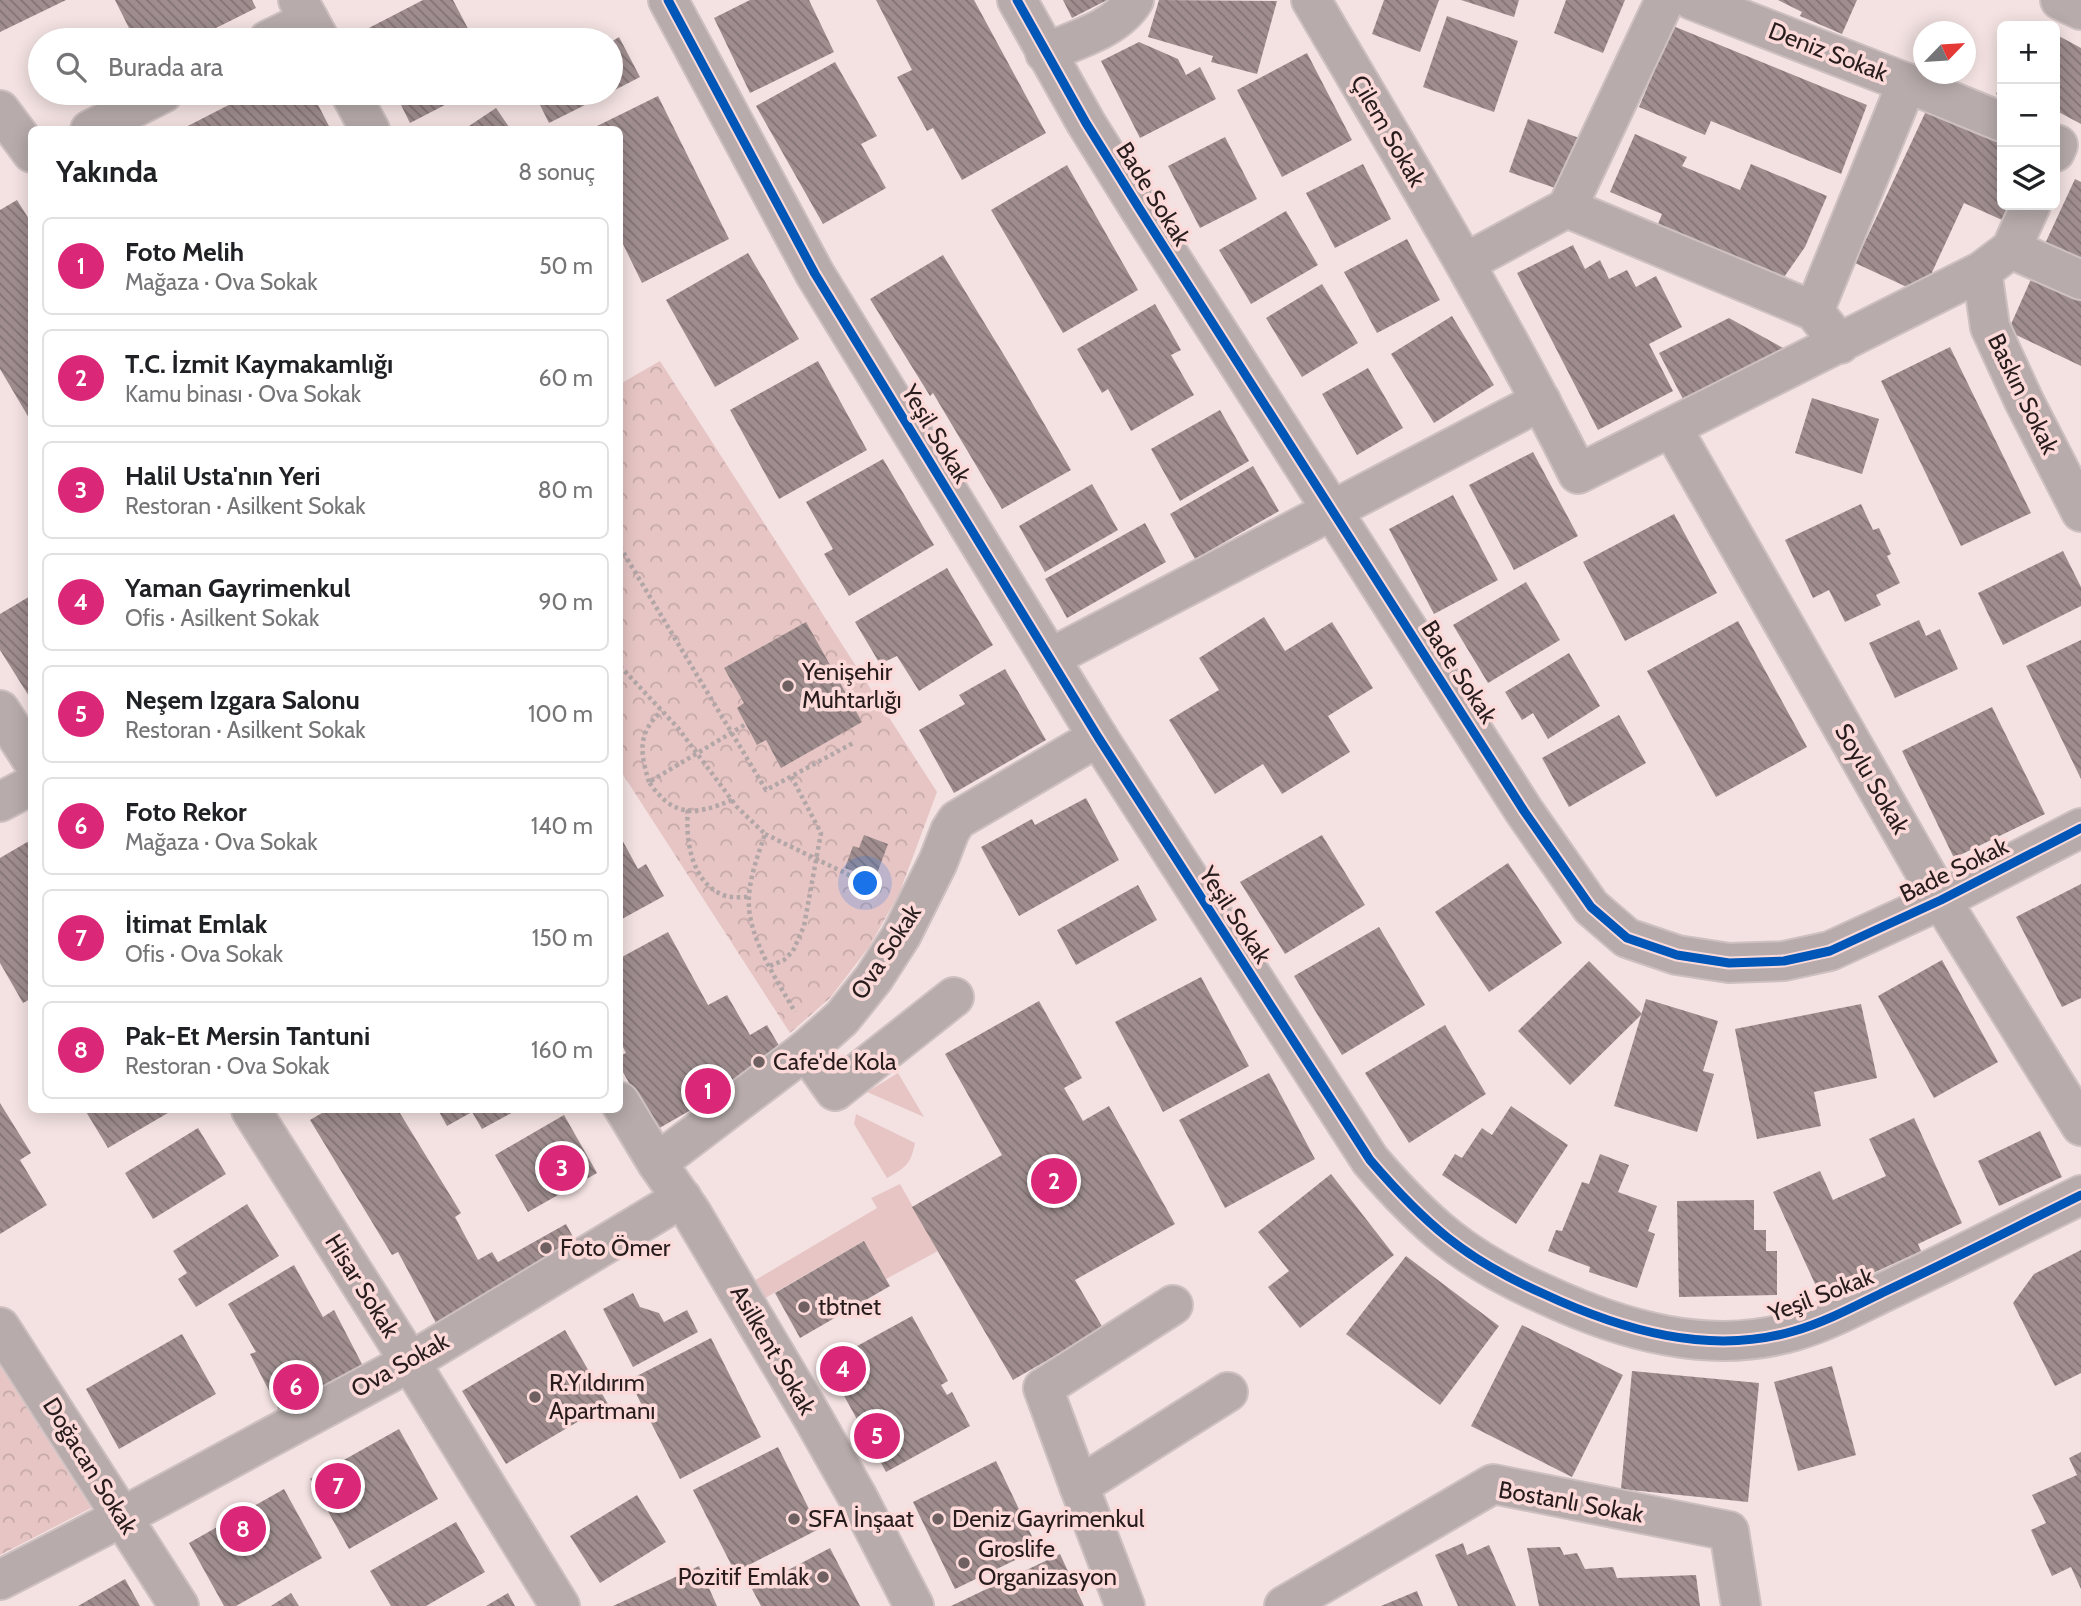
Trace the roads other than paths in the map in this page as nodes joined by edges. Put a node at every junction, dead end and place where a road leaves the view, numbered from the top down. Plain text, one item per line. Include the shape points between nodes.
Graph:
1 (668, 0) edge
2 (1017, 0) edge
3 (1134, 0) edge
4 (1311, 0) edge
5 (1665, 0) edge
6 (1692, 0) edge
7 (2060, 0) edge
8 (2081, 10) edge
9 (305, 12) edge
10 (284, 28) edge
11 (1045, 53) junction
12 (1907, 83) junction
13 (139, 105) edge
14 (356, 105) edge
15 (0, 110) edge
16 (1997, 120) edge
17 (98, 126) edge
18 (368, 126) edge
19 (28, 148) edge
20 (1567, 208) junction
21 (2028, 210) edge
22 (1997, 260) junction
23 (1465, 263) junction
24 (2081, 280) edge
25 (1814, 310) junction
26 (1840, 344) junction
27 (1541, 401) junction
28 (1672, 428) junction
29 (1332, 509) junction
30 (2081, 512) edge
31 (1051, 658) junction
32 (0, 710) edge
33 (1098, 737) junction
34 (28, 754) edge
35 (28, 787) edge
36 (0, 802) edge
37 (2081, 828) edge
38 (1941, 900) junction
39 (954, 998) dead end
40 (809, 1046) junction
41 (623, 1107) edge
42 (253, 1113) edge
43 (2081, 1126) edge
44 (657, 1163) junction
45 (2081, 1195) edge
46 (682, 1198) junction
47 (1173, 1305) dead end
48 (0, 1327) edge
49 (410, 1362) junction
50 (1228, 1392) dead end
51 (1079, 1486) junction
52 (122, 1517) junction
53 (0, 1580) edge
54 (179, 1606) edge
55 (560, 1606) edge
56 (914, 1606) edge
57 (1125, 1606) edge
58 (1284, 1606) edge
59 (1741, 1606) edge

1 - 31 street, Yeşil Sokak via 815,274
2 - 11 street, Bade Sokak
3 - 11 street via 1116,21
4 - 23 street, Çilem Sokak
5 - 20 street
6 - 12 street, Deniz Sokak
7 - 8 street
9 - 10 street
11 - 29 street, Bade Sokak
12 - 16 street, Deniz Sokak
12 - 25 street
13 - 17 street
14 - 18 street
15 - 19 street
20 - 23 street
20 - 25 street
21 - 22 street
22 - 24 street
22 - 26 street
22 - 30 street, Baskın Sokak via 1990,327
23 - 27 street, Çilem Sokak
25 - 26 street
26 - 28 street
27 - 28 street via 1578,474
27 - 29 street
28 - 38 street, Soylu Sokak
29 - 31 street
29 - 38 street, Bade Sokak via 1591,907 1627,937 1677,955 1729,963 1784,961 1830,951
31 - 33 street, Yeşil Sokak
32 - 34 street
33 - 40 street, Ova Sokak via 957,820 901,936 874,978 842,1018
33 - 45 street, Yeşil Sokak via 1370,1160 1409,1204 1449,1239 1506,1277 1633,1329 1694,1340 1745,1341 1795,1331 1837,1314
35 - 36 street
37 - 38 street, Bade Sokak
38 - 43 street, Soylu Sokak
39 - 40 street via 835,1091
40 - 44 street, Ova Sokak
41 - 44 street, Asilkent Sokak
42 - 49 street, Hisar Sokak
44 - 46 street, Asilkent Sokak
46 - 49 street, Ova Sokak
46 - 56 street, Asilkent Sokak via 857,1496
47 - 51 street via 1043,1388
48 - 52 street, Doğacan Sokak
49 - 52 street, Ova Sokak
49 - 55 street, Hisar Sokak
50 - 51 street
51 - 57 street
52 - 53 street, Ova Sokak
52 - 54 street, Doğacan Sokak
58 - 59 street, Bostanlı Sokak via 1493,1484 1729,1531

